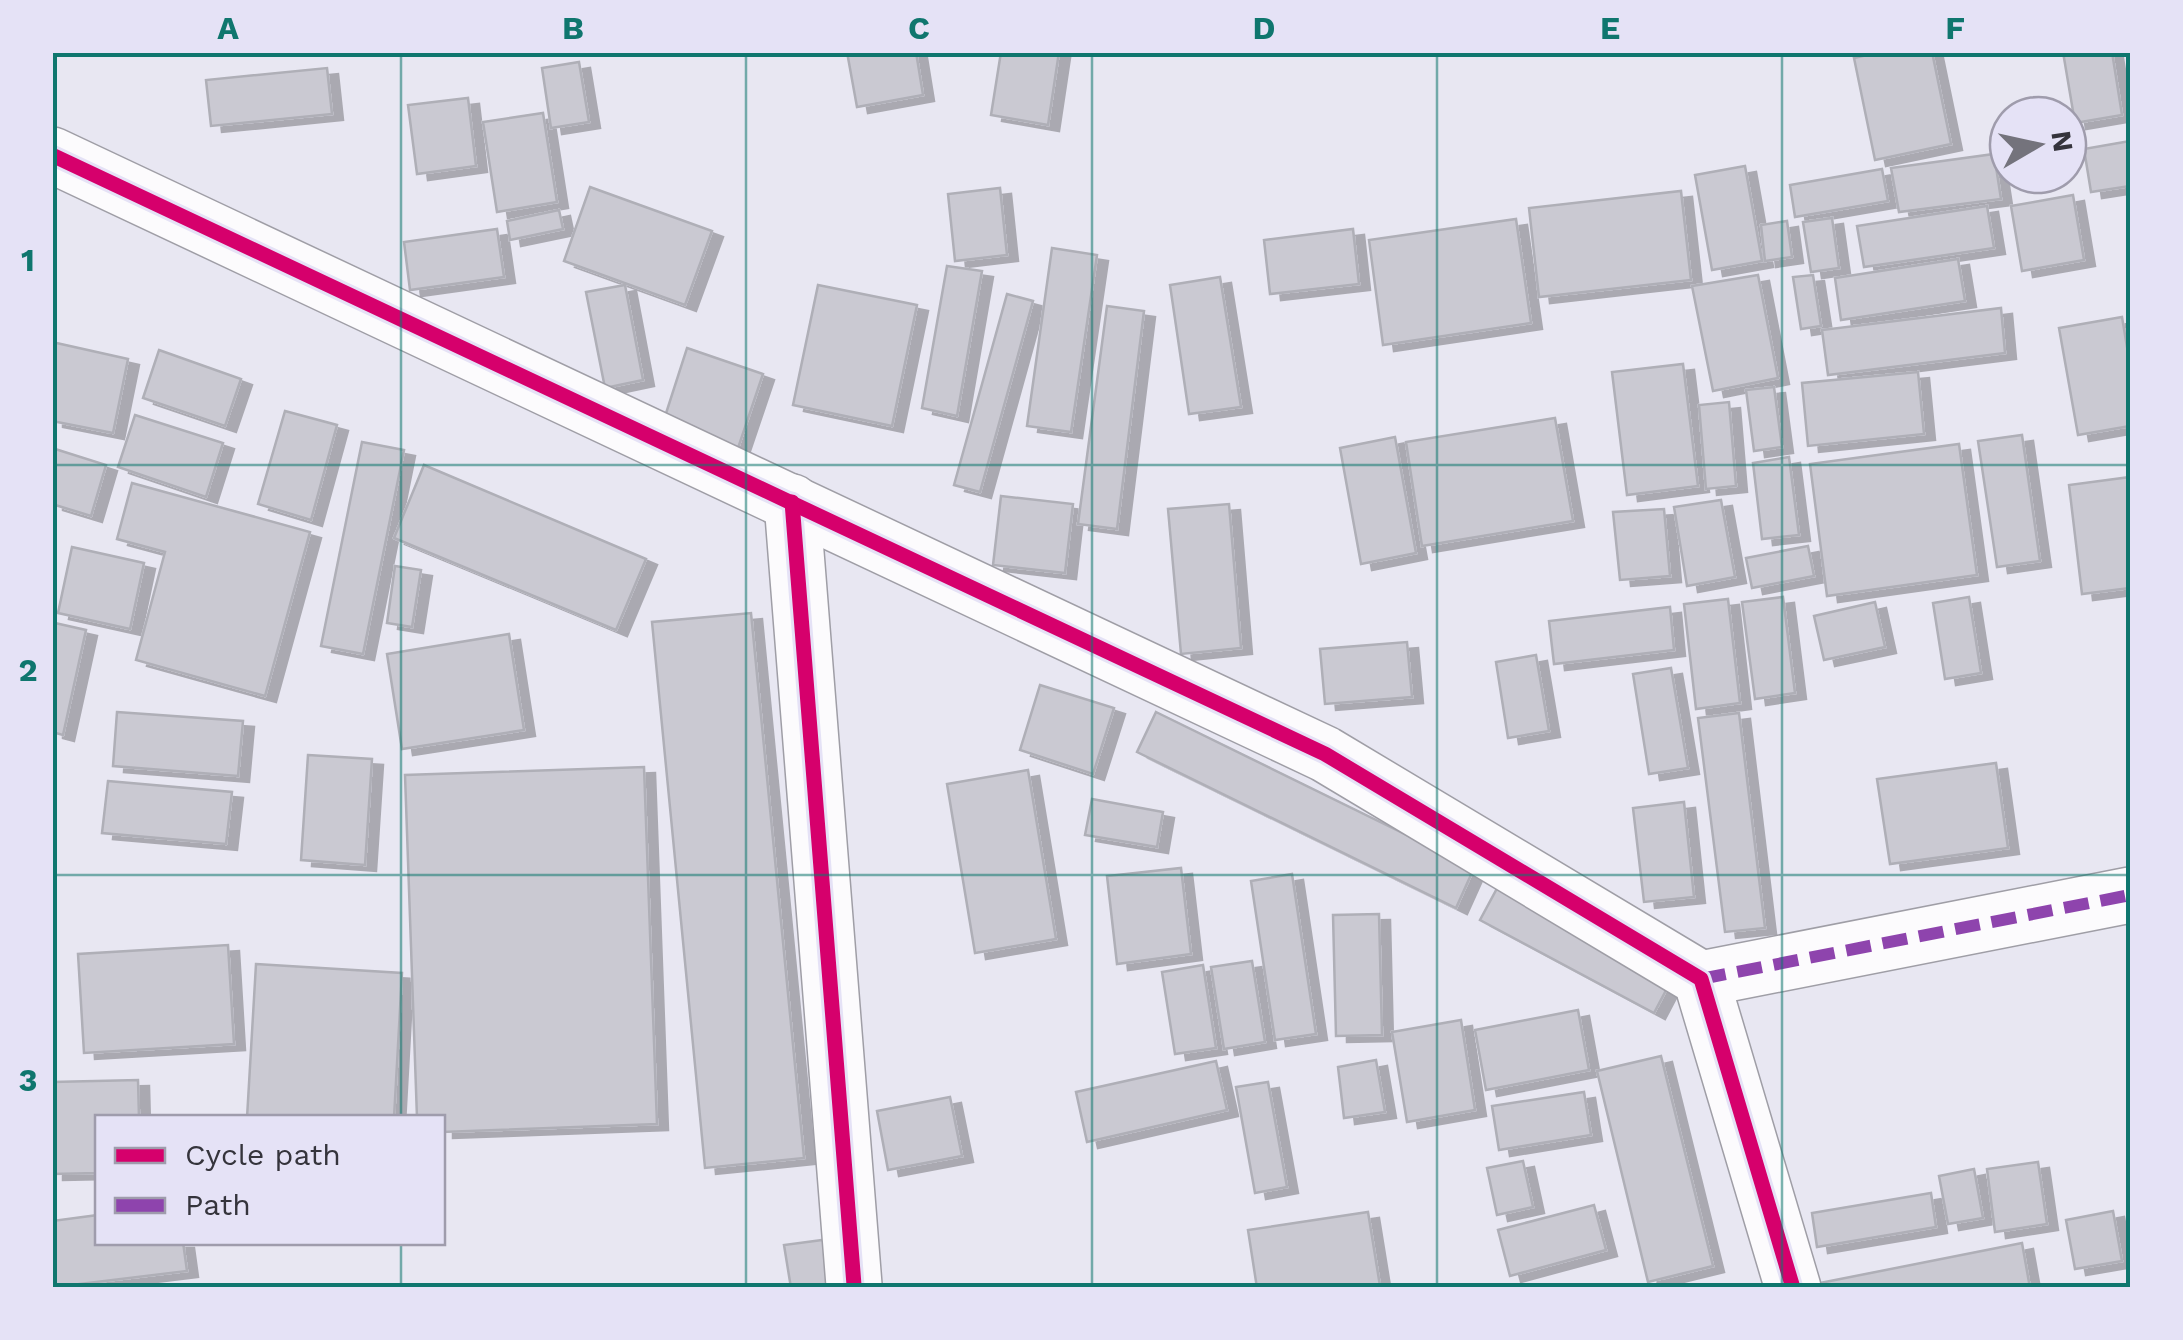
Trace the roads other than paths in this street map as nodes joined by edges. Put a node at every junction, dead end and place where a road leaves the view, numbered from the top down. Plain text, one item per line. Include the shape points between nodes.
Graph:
1 (52, 155) edge
2 (792, 502) junction
3 (2130, 894) edge
4 (1701, 979) junction
5 (854, 1286) edge
6 (1793, 1288) edge

1 - 2 street
2 - 4 street via 1326,754
2 - 5 street
3 - 4 street
4 - 6 street

